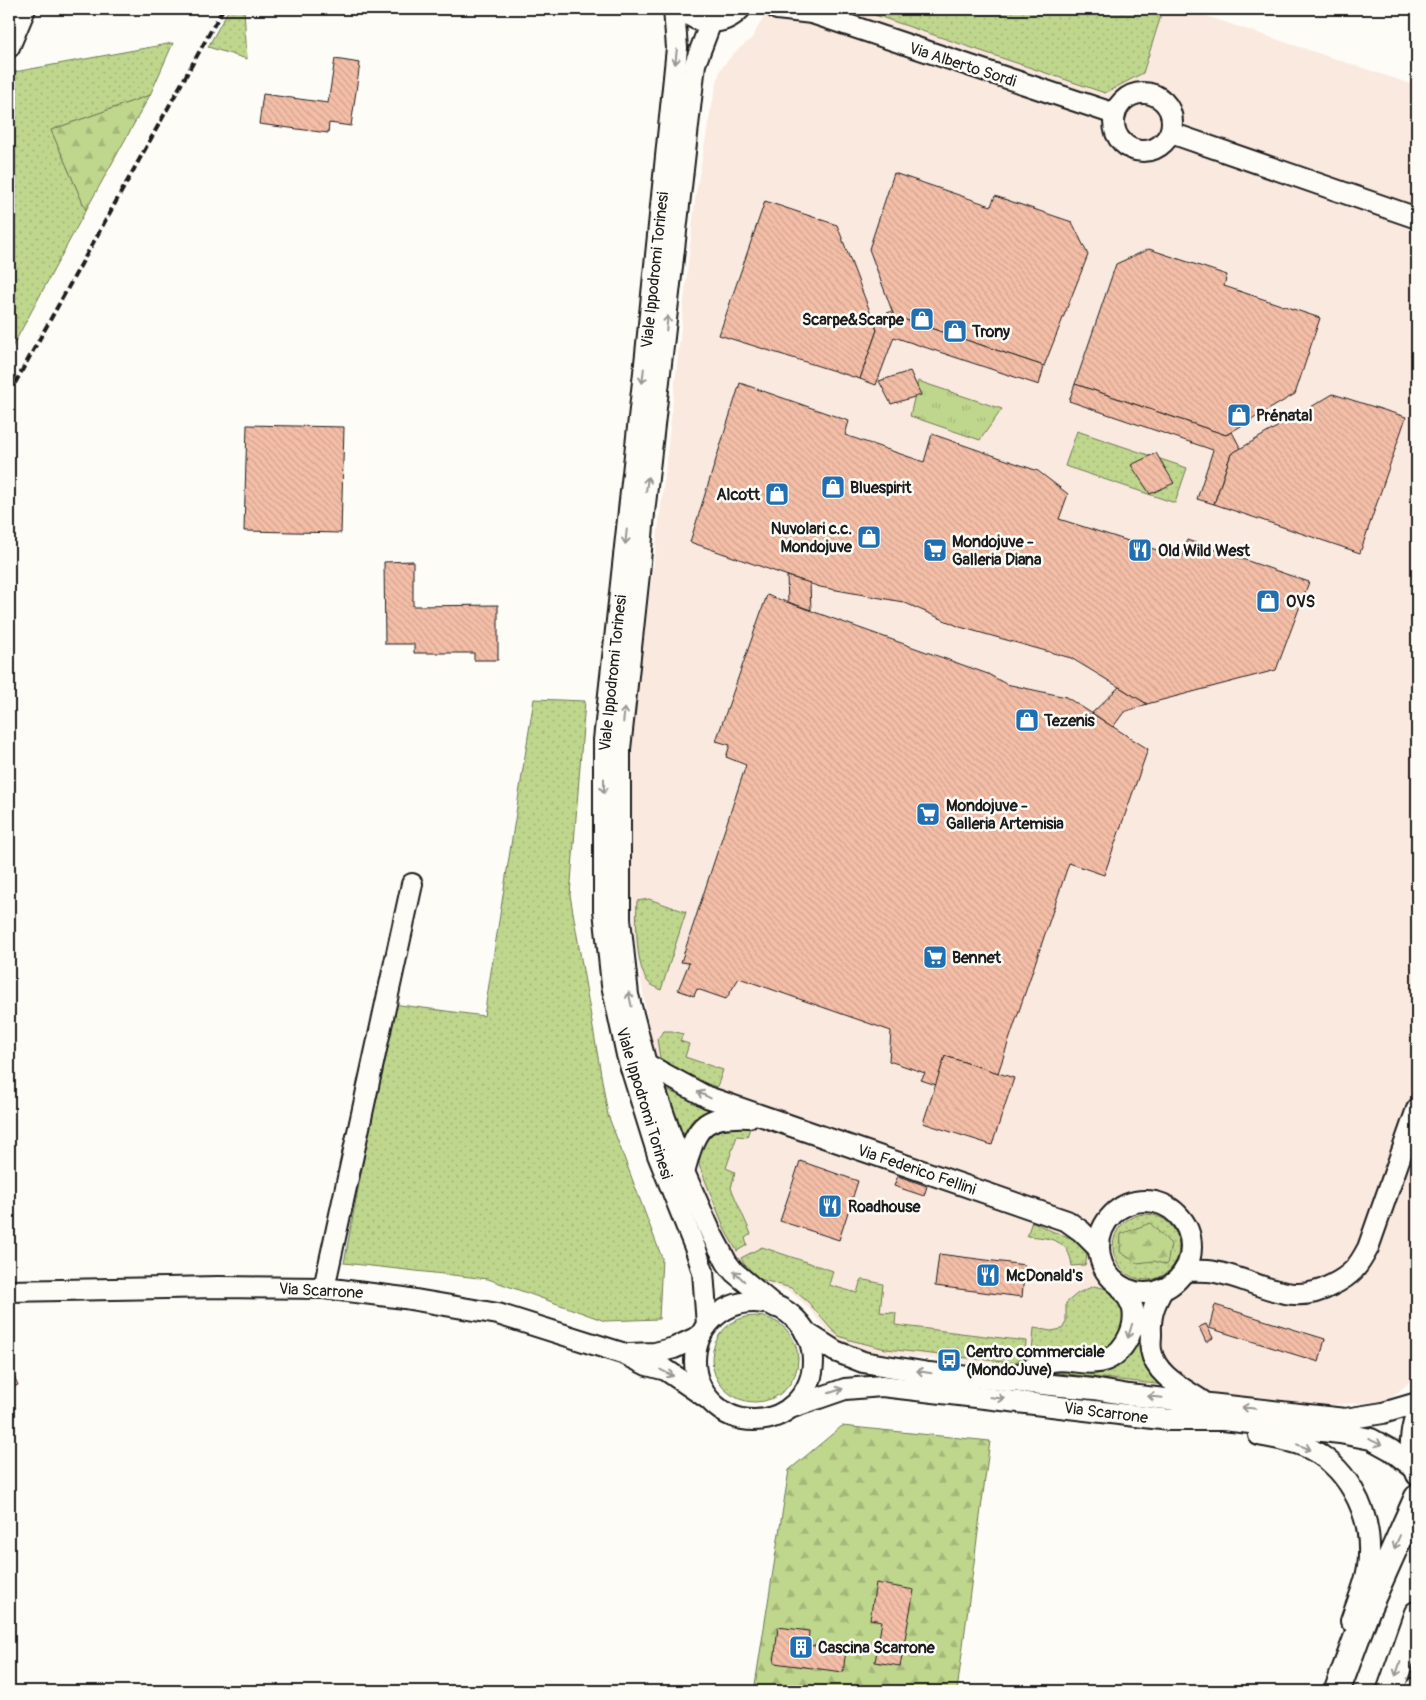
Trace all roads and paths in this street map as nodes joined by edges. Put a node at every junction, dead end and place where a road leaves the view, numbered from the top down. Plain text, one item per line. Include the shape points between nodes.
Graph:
1 (25, 9) edge
2 (674, 9) edge
3 (682, 9) edge
4 (740, 9) edge
5 (777, 9) edge
6 (808, 11) edge
7 (711, 22) junction
8 (9, 47) edge
9 (1115, 114) junction
10 (1171, 133) junction
11 (1417, 218) edge
12 (412, 884) dead end
13 (646, 1064) junction
14 (1417, 1109) edge
15 (766, 1118) junction
16 (684, 1172) junction
17 (1110, 1216) junction
18 (1067, 1221) junction
19 (1191, 1246) junction
20 (1098, 1248) junction
21 (1184, 1271) junction
22 (1215, 1272) junction
23 (1120, 1286) junction
24 (324, 1288) junction
25 (1163, 1289) junction
26 (9, 1292) edge
27 (776, 1307) junction
28 (704, 1331) junction
29 (804, 1332) junction
30 (625, 1354) junction
31 (1008, 1381) junction
32 (707, 1398) junction
33 (1204, 1403) junction
34 (1417, 1403) edge
35 (790, 1408) junction
36 (1417, 1412) edge
37 (1170, 1420) junction
38 (1416, 1472) edge
39 (1417, 1498) edge
40 (1417, 1614) edge
41 (1333, 1691) edge
42 (1337, 1691) edge
43 (1390, 1691) edge

1 - 8 street
2 -> 28 street, Viale Ippodromi Torinesi via 677,48 604,740 604,910 612,985 627,1055 658,1154 703,1272
3 - 7 street via 698,20
4 - 7 street via 724,20
5 - 6 street, Via Alberto Sordi
6 - 9 street, Via Alberto Sordi
13 -> 7 street, Viale Ippodromi Torinesi via 628,995 620,919 620,749 695,64
9 - 10 street via 1116,134 1121,142 1138,152 1158,148
9 - 10 street via 1125,99 1134,94 1152,94 1168,106
10 - 11 street
12 - 24 street
15 -> 13 street, Via Federico Fellini via 707,1097
13 - 16 street, Viale Ippodromi Torinesi
14 - 22 street via 1368,1248 1347,1277 1320,1292 1284,1294
15 - 16 street, Via Federico Fellini via 728,1116 713,1120 692,1141
15 - 18 street, Via Federico Fellini
27 -> 16 street, Viale Ippodromi Torinesi via 727,1263
17 - 18 street, Via Federico Fellini via 1095,1221
17 - 19 street via 1140,1201 1163,1205 1182,1220
17 - 20 street
18 - 20 street, Via Federico Fellini
19 - 21 street
19 - 22 street
20 - 23 street via 1103,1268
21 - 22 street
21 - 25 street
23 - 25 street via 1141,1293
23 -> 31 street via 1132,1308 1133,1318 1126,1342 1113,1356 1100,1362 1055,1360 1036,1365
24 - 26 street, Via Scarrone
24 - 30 street, Via Scarrone via 498,1314
25 - 33 street, Via Scarrone via 1150,1320 1150,1350 1155,1363 1166,1376
27 - 28 street via 758,1303 738,1305 721,1312
27 - 29 street via 792,1317
28 - 30 street, Via Scarrone via 674,1348 655,1353
28 - 32 street via 695,1351 695,1368
31 -> 29 street, Via Scarrone via 863,1362 835,1351
29 - 35 street via 811,1347 811,1372 802,1396
30 -> 32 street, Via Scarrone via 666,1370
33 -> 31 street, Via Scarrone
32 - 35 street via 720,1410 737,1418 774,1417
34 -> 33 street, Via Scarrone via 1345,1419
35 -> 37 street, Via Scarrone via 845,1388 876,1385
36 - 38 street via 1411,1429
37 -> 38 street, Via Scarrone via 1223,1420 1371,1439 1391,1450
37 -> 41 street via 1302,1445 1330,1461 1356,1494 1369,1533 1370,1556 1335,1670
39 -> 42 main road
40 -> 43 main road

